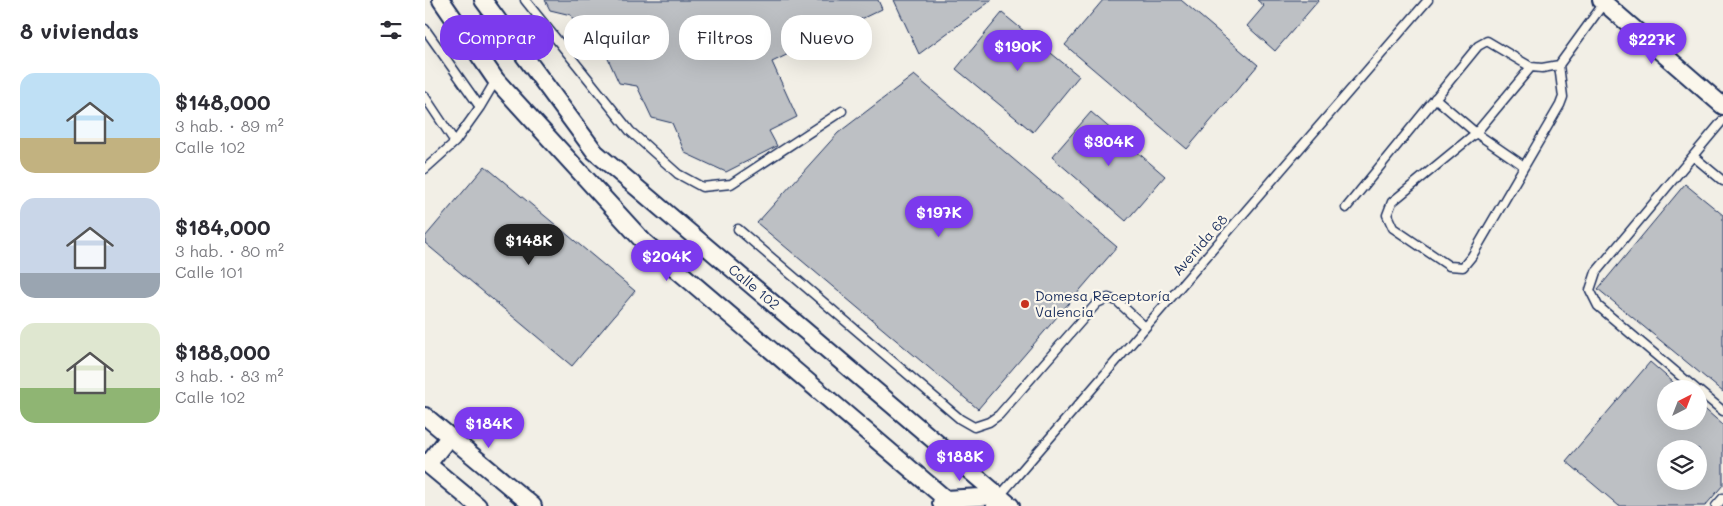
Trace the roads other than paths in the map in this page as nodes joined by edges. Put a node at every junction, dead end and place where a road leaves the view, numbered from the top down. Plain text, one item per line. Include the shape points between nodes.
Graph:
1 (441, 0) edge
2 (483, 0) edge
3 (525, 0) edge
4 (1428, 0) edge
5 (1603, 1) edge
6 (425, 28) edge
7 (1559, 65) junction
8 (1531, 67) junction
9 (496, 80) junction
10 (425, 97) edge
11 (1435, 98) junction
12 (1723, 106) edge
13 (480, 108) junction
14 (842, 111) dead end
15 (1723, 120) edge
16 (1476, 132) junction
17 (455, 142) junction
18 (1693, 156) junction
19 (1524, 166) junction
20 (425, 170) edge
21 (1723, 181) edge
22 (1346, 208) dead end
23 (738, 228) dead end
24 (1145, 327) junction
25 (1686, 380) edge
26 (1707, 398) edge
27 (1723, 411) edge
28 (425, 416) edge
29 (450, 436) junction
30 (427, 463) edge
31 (1723, 498) edge
32 (946, 504) edge
33 (1001, 504) edge
34 (478, 506) edge
35 (533, 506) edge
36 (1716, 506) edge

1 - 9 street
2 - 33 street, Calle 102 via 595,152
3 - 14 lane via 630,130 679,174 702,187 731,184
4 - 24 lane, Avenida 68
5 - 7 lane
5 - 12 street
6 - 13 lane
7 - 8 lane
7 - 19 lane via 1563,97
8 - 11 lane via 1487,41 1477,46
8 - 16 lane
9 - 13 lane
9 - 32 street via 643,241
10 - 17 lane
11 - 16 lane
11 - 22 lane
13 - 17 lane
15 - 18 lane
16 - 19 lane
16 - 19 lane via 1392,202 1387,215 1393,228 1449,266 1463,267
17 - 20 lane
18 - 21 lane
18 - 25 lane via 1596,272 1590,290 1598,306
23 - 24 lane via 960,419 974,427 999,415 1097,303 1108,298 1117,300
24 - 33 lane, Avenida 68
26 - 27 lane
28 - 29 street
29 - 30 street
29 - 35 street
30 - 34 street
31 - 36 lane
32 - 33 street

